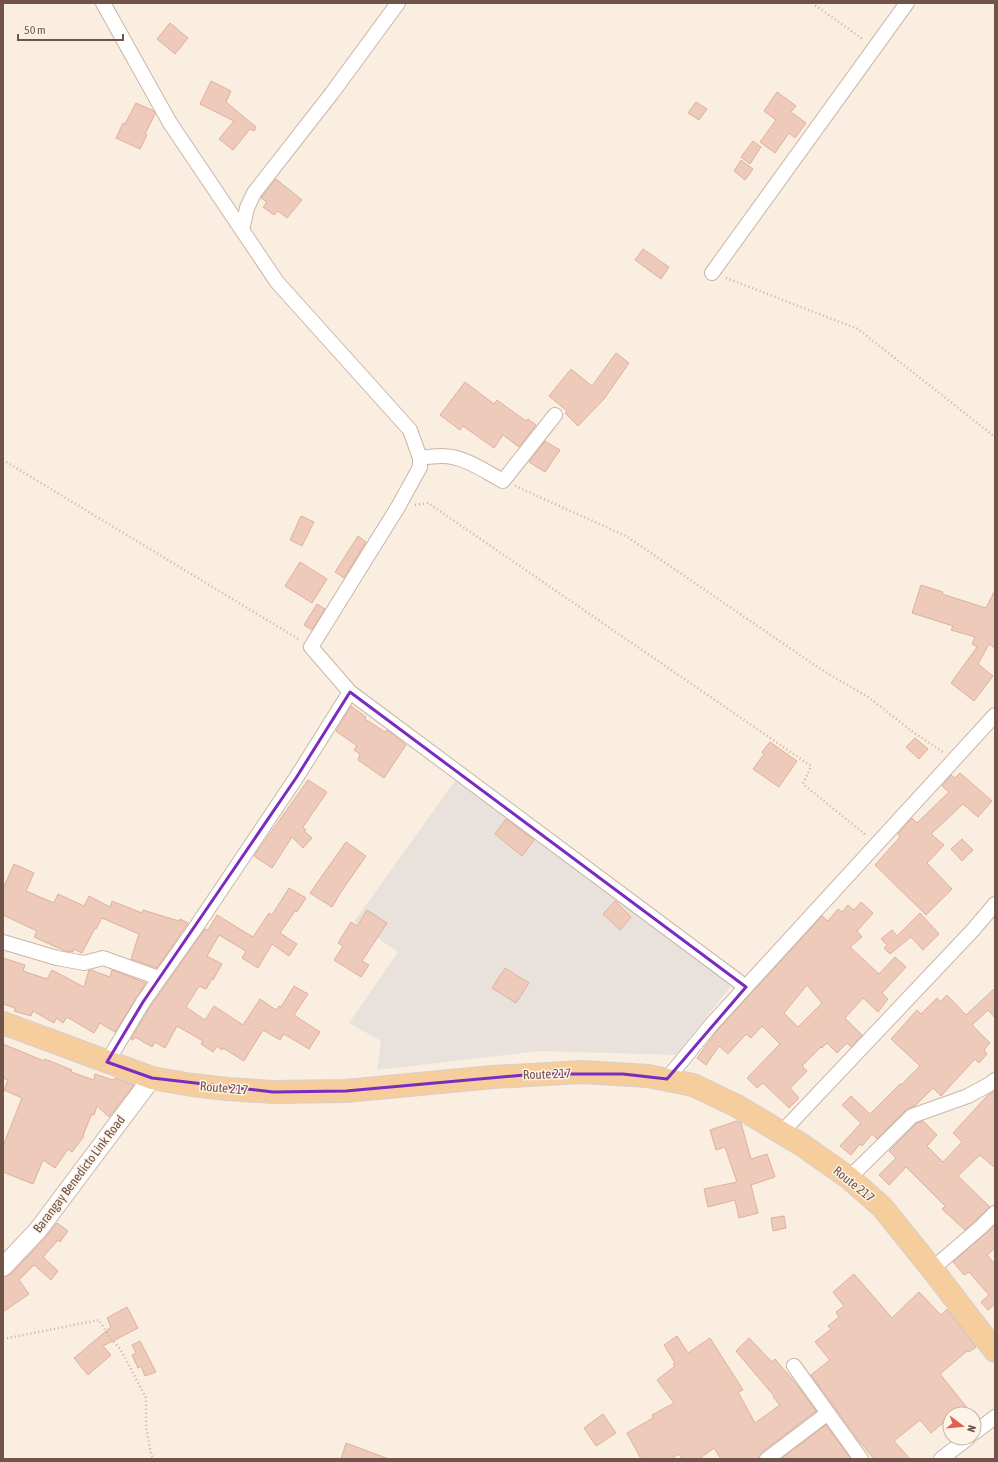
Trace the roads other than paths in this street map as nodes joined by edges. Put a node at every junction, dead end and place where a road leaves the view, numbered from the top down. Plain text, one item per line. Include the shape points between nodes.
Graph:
1 (103, 3) edge
2 (398, 3) edge
3 (906, 3) edge
4 (242, 230) junction
5 (712, 273) road end
6 (555, 415) dead end
7 (420, 458) junction
8 (350, 692) junction
9 (995, 715) edge
10 (995, 904) edge
11 (3, 942) edge
12 (159, 978) junction
13 (746, 987) junction
14 (3, 1023) edge
15 (106, 1062) junction
16 (152, 1078) junction
17 (667, 1079) junction
18 (995, 1080) edge
19 (782, 1132) junction
20 (849, 1178) junction
21 (995, 1213) edge
22 (3, 1267) edge
23 (932, 1269) junction
24 (995, 1351) edge
25 (794, 1366) dead end
26 (828, 1413) junction
27 (995, 1417) edge
28 (982, 1427) edge
29 (958, 1446) edge
30 (767, 1459) edge
31 (861, 1459) edge
32 (941, 1459) edge

1 - 4 street via 170,123
2 - 4 street via 254,193 247,208
3 - 5 street
4 - 7 street via 277,282 410,430
6 - 7 street via 503,481 455,458
7 - 8 street via 420,467 398,507 311,647
8 - 12 street via 296,778
8 - 13 street
9 - 13 street
10 - 19 street
11 - 12 street via 84,963 103,958
12 - 15 street
13 - 17 street via 711,1024
14 - 15 main road, Route 217
15 - 16 main road, Route 217
16 - 17 main road, Route 217 via 192,1085 273,1092 346,1091 493,1077 582,1072
16 - 22 street, Barangay Benedicto Link Road via 38,1230
17 - 19 main road, Route 217 via 693,1085
18 - 20 street via 968,1096 912,1116
19 - 20 main road, Route 217
20 - 23 main road, Route 217 via 882,1207
21 - 23 street
23 - 24 main road, Route 217
25 - 26 street
26 - 30 street
26 - 31 street
27 - 28 street
29 - 32 street

